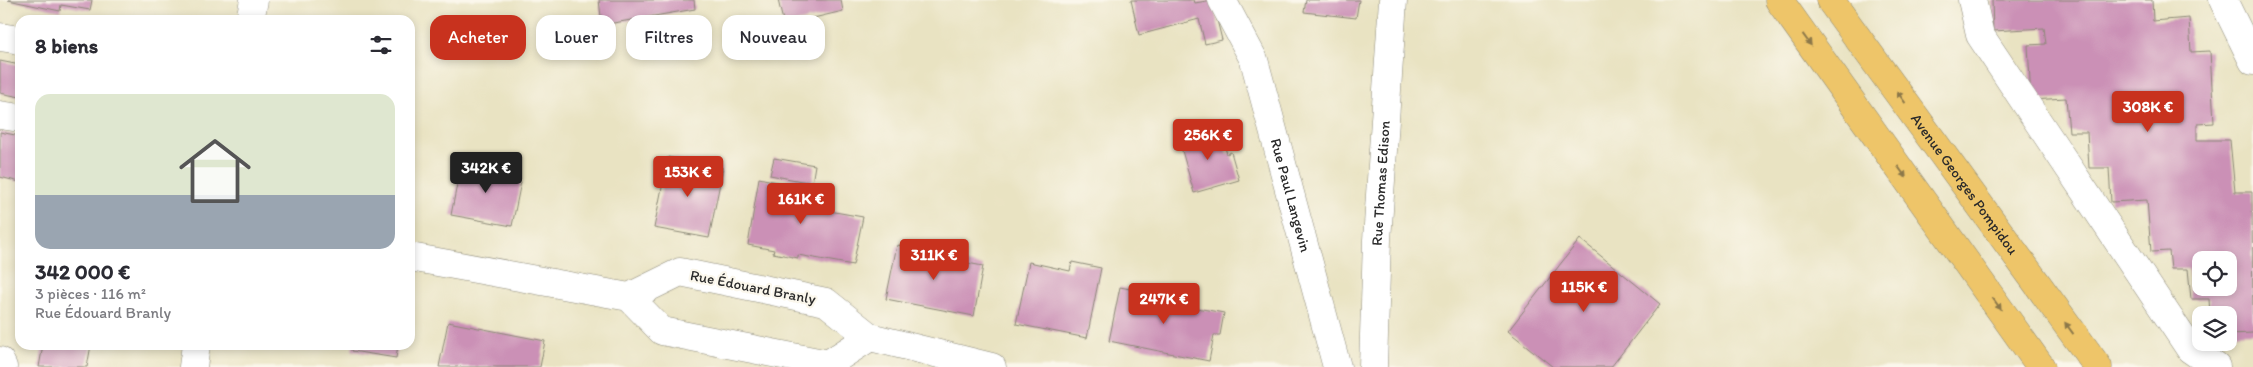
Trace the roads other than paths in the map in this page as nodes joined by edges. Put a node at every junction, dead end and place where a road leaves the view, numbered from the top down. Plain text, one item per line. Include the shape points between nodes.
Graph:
1 (254, 0) edge
2 (1222, 0) edge
3 (1393, 0) edge
4 (1779, 0) edge
5 (1830, 0) edge
6 (1972, 0) edge
7 (2223, 0) edge
8 (251, 15) edge
9 (0, 37) edge
10 (15, 39) edge
11 (2253, 61) edge
12 (0, 115) edge
13 (15, 117) edge
14 (415, 258) edge
15 (629, 297) junction
16 (870, 337) junction
17 (195, 350) edge
18 (0, 361) edge
19 (974, 365) edge
20 (3, 367) edge
21 (193, 367) edge
22 (1337, 367) edge
23 (1373, 367) edge
24 (2041, 367) edge
25 (2098, 367) edge
26 (2216, 367) edge

1 - 8 street
2 - 22 street, Rue Paul Langevin via 1254,60
3 - 23 street, Rue Thomas Edison via 1377,240
4 -> 24 main road
25 -> 5 main road, Avenue Georges Pompidou
6 - 26 street via 1980,35 2190,349
7 - 11 street
9 - 10 street
12 - 13 street
14 - 15 street
15 - 16 street, Rue Édouard Branly via 680,272 826,302
15 - 16 street via 662,331 828,364
16 - 19 street, Rue Édouard Branly
17 - 21 street
18 - 20 street

